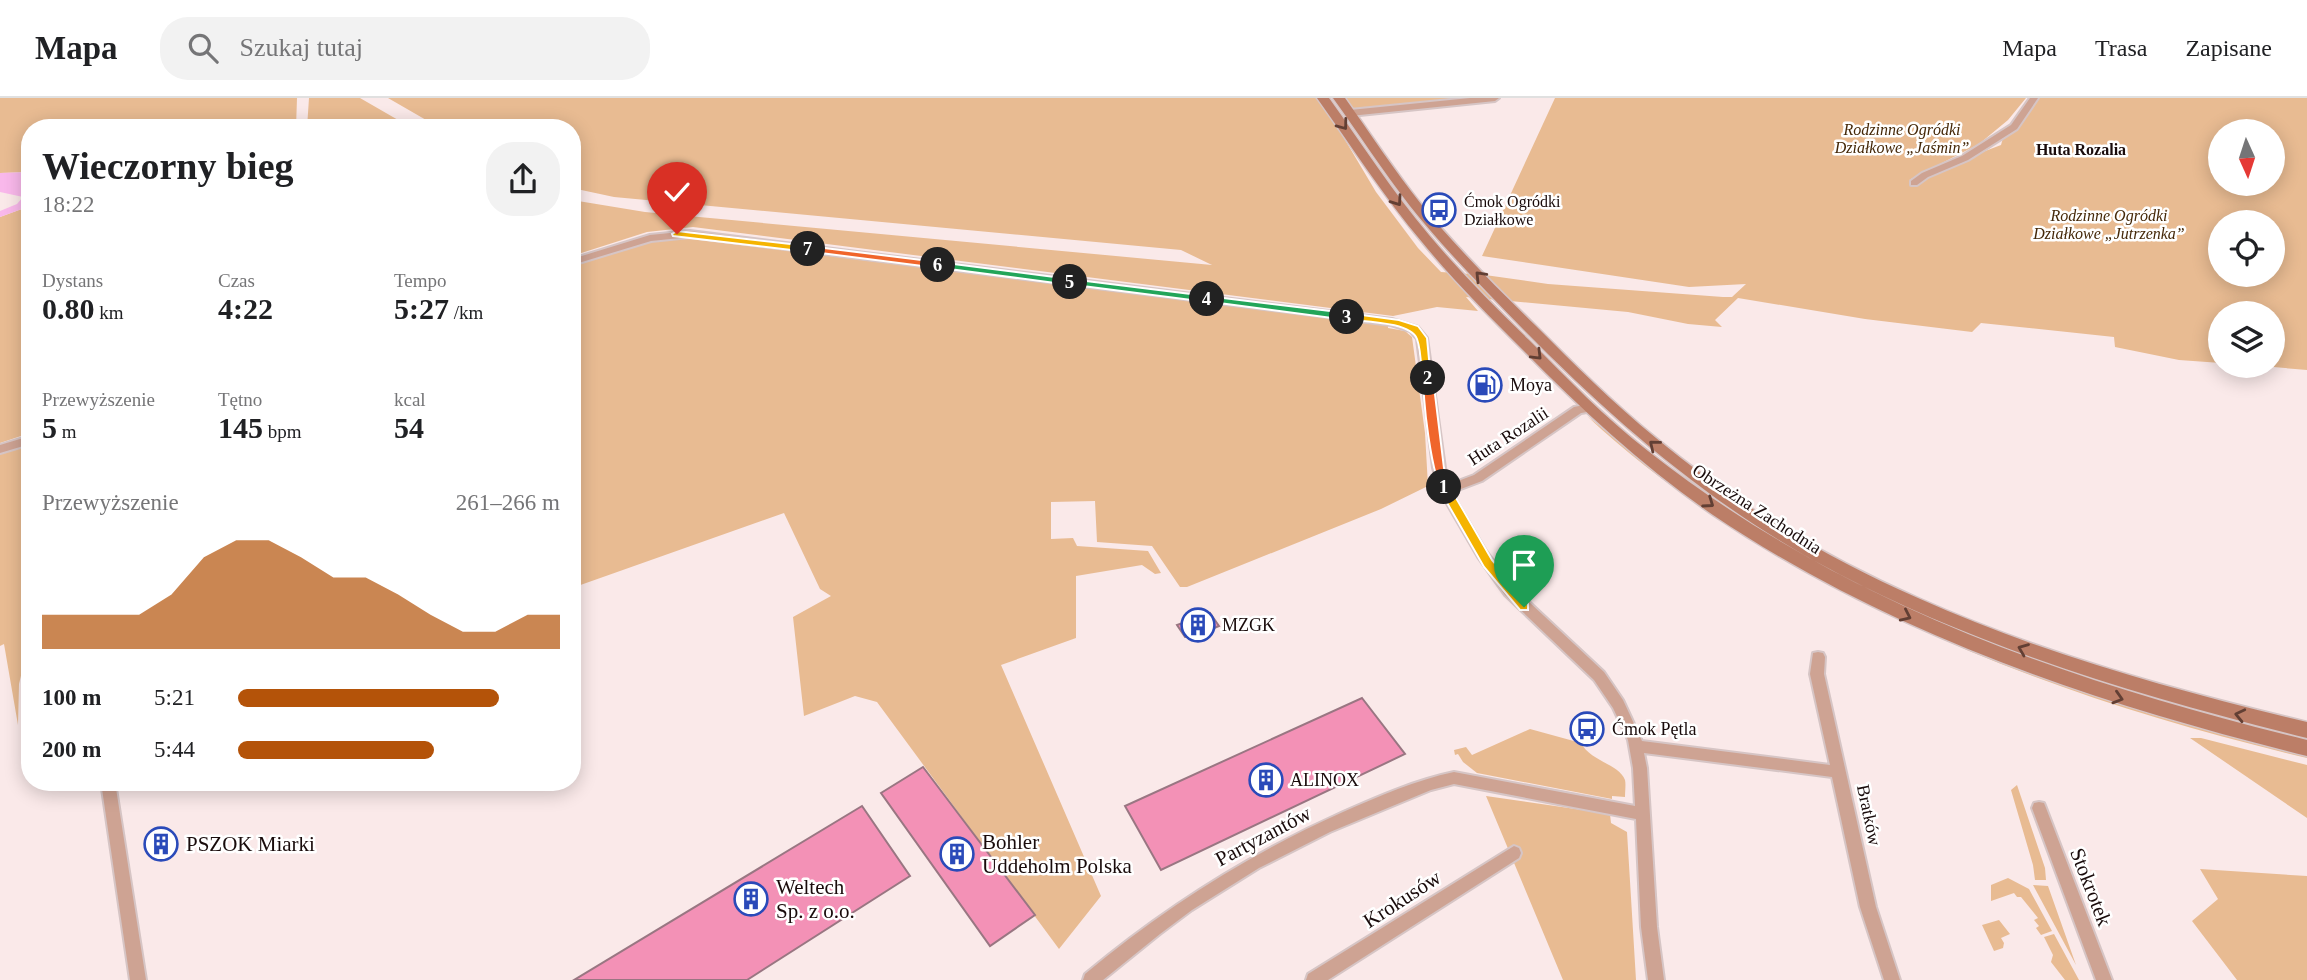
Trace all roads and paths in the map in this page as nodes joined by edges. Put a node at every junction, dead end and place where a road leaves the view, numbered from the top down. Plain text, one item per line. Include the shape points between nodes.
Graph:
1 (1323, 98) edge
2 (1339, 98) edge
3 (1495, 98) edge
4 (2034, 98) edge
5 (1350, 113) junction
6 (1914, 183) dead end
7 (581, 259) edge
8 (1589, 408) junction
9 (21, 443) edge
10 (0, 449) edge
11 (1445, 490) junction
12 (1818, 657) dead end
13 (2307, 730) edge
14 (1636, 746) junction
15 (2307, 748) edge
16 (1840, 772) junction
17 (109, 791) edge
18 (2039, 808) dead end
19 (1643, 814) junction
20 (1514, 853) dead end
21 (138, 980) edge
22 (1091, 980) edge
23 (1314, 980) edge
24 (1656, 980) edge
25 (1892, 980) edge
26 (2104, 980) edge

1 -> 8 street, Obrzeżna Zachodnia via 1435,249
2 - 5 street, Obrzeżna Zachodnia
3 - 5 street
4 - 6 street via 2014,127
13 -> 5 street, Obrzeżna Zachodnia via 2172,698 2081,670 1931,611 1836,565 1739,507 1660,450 1509,307 1426,218
7 - 11 street via 650,238 690,234 1399,323 1419,333
8 - 11 street, Huta Rozalii via 1478,478
8 -> 15 street, Obrzeżna Zachodnia via 1715,508 1826,575 1902,614 2078,686
9 - 10 street
11 - 14 street via 1506,587 1608,687
12 - 16 street, Bratków via 1817,674
14 - 16 street
14 - 19 street
16 - 25 street, Bratków via 1868,907
17 - 21 street
18 - 26 street, Stokrotek
19 - 22 street, Partyzantów via 1454,778 1430,782 1245,866 1125,950
19 - 24 street
20 - 23 street, Krokusów

